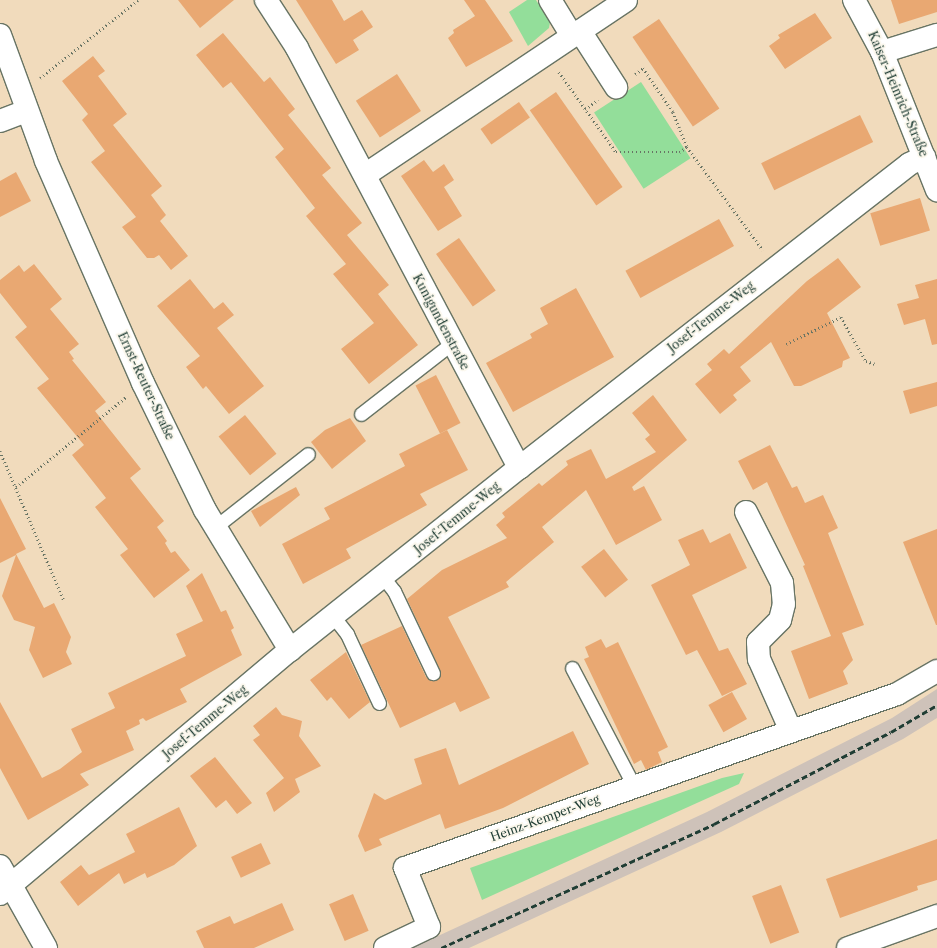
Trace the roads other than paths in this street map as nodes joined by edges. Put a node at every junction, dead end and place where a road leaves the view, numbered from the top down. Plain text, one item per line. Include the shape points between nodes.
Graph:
1 (266, 0) edge
2 (550, 0) edge
3 (626, 0) edge
4 (854, 0) edge
5 (0, 34) edge
6 (576, 34) junction
7 (937, 35) edge
8 (882, 52) junction
9 (616, 87) road end
10 (26, 111) junction
11 (0, 121) edge
12 (925, 157) junction
13 (364, 175) junction
14 (937, 190) edge
15 (451, 344) junction
16 (361, 414) dead end
17 (308, 454) dead end
18 (519, 468) junction
19 (746, 512) dead end
20 (215, 527) junction
21 (383, 576) junction
22 (333, 616) junction
23 (290, 650) junction
24 (572, 668) dead end
25 (937, 671) edge
26 (433, 672) dead end
27 (379, 703) dead end
28 (791, 731) junction
29 (634, 786) junction
30 (0, 866) edge
31 (5, 890) edge
32 (937, 916) edge
33 (46, 948) edge
34 (384, 948) edge
35 (848, 948) edge

1 - 13 street, Kunigundenstraße via 297,48
2 - 6 street
3 - 6 street
4 - 8 street, Kaiser-Heinrich-Straße
5 - 10 street, Ernst-Reuter-Straße
6 - 9 street
6 - 13 street
7 - 8 street
8 - 12 street, Kaiser-Heinrich-Straße
10 - 11 street
10 - 20 street, Ernst-Reuter-Straße via 144,383
12 - 14 street, Kaiser-Heinrich-Straße
12 - 18 street, Josef-Temme-Weg via 909,164
13 - 15 street, Kunigundenstraße
15 - 16 lane
15 - 18 street, Kunigundenstraße
17 - 20 lane
18 - 21 street, Josef-Temme-Weg
19 - 28 street via 782,583 784,604 780,620 758,642 759,659
20 - 23 street, Ernst-Reuter-Straße
21 - 22 street, Josef-Temme-Weg
21 - 26 lane via 394,591
22 - 23 street, Josef-Temme-Weg
22 - 27 lane via 347,634
23 - 31 street, Josef-Temme-Weg
24 - 29 lane
25 - 28 street, Heinz-Kemper-Weg via 897,694
28 - 29 street, Heinz-Kemper-Weg
29 - 34 street, Heinz-Kemper-Weg via 405,868 429,927
30 - 31 street
31 - 33 street
32 - 35 street

